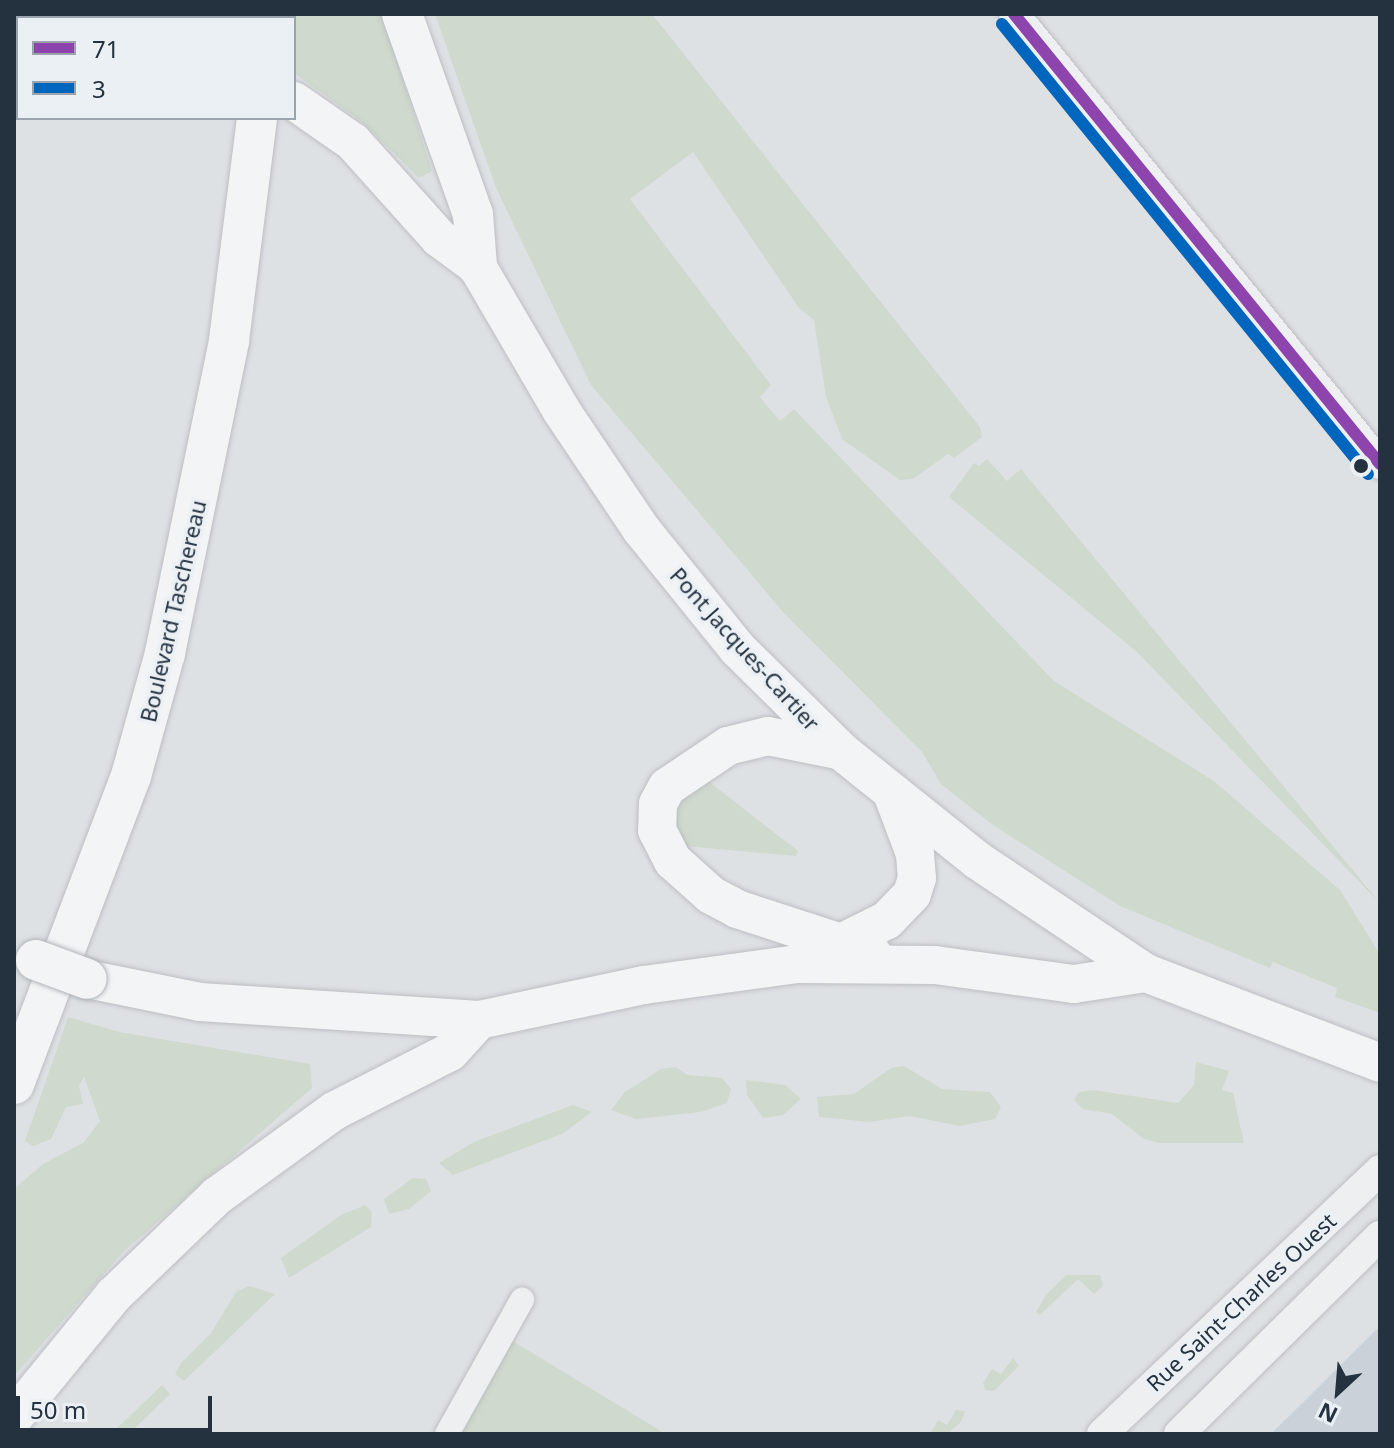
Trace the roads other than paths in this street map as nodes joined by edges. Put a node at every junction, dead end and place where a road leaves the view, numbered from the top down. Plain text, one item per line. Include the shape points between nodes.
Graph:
1 (402, 14) edge
2 (1014, 14) edge
3 (296, 103) edge
4 (257, 120) edge
5 (477, 266) junction
6 (1377, 457) edge
7 (841, 751) junction
8 (893, 795) junction
9 (841, 943) junction
10 (25, 960) edge
11 (798, 964) junction
12 (905, 964) junction
13 (1146, 973) junction
14 (87, 979) joint
15 (479, 1020) junction
16 (1380, 1063) edge
17 (14, 1084) edge
18 (1380, 1170) edge
19 (1380, 1236) edge
20 (522, 1300) dead end
21 (14, 1417) edge
22 (447, 1434) edge
23 (1102, 1434) edge
24 (1179, 1434) edge

1 - 5 highway via 473,214
2 - 6 street
3 - 5 main road via 353,142 439,238
4 - 17 highway, Boulevard Taschereau via 229,340 165,653 131,776
5 - 7 main road, Pont Jacques-Cartier via 561,410 641,529 738,649
7 - 8 main road, Pont Jacques-Cartier
7 - 9 main road via 768,736 728,746 672,781 662,795 656,822 673,861 711,895 745,912
8 - 9 main road via 915,854 914,887 896,914
8 - 13 main road, Pont Jacques-Cartier via 1000,877
9 - 11 main road
9 - 12 main road
10 - 14 highway, bridge
11 - 12 main road
11 - 15 main road via 644,985
12 - 13 main road via 1074,984
13 - 16 main road, Pont Jacques-Cartier
14 - 15 main road via 211,1003
15 - 21 main road via 450,1052 334,1111 217,1196 114,1295
18 - 23 street, Rue Saint-Charles Ouest
19 - 24 street
20 - 22 street

